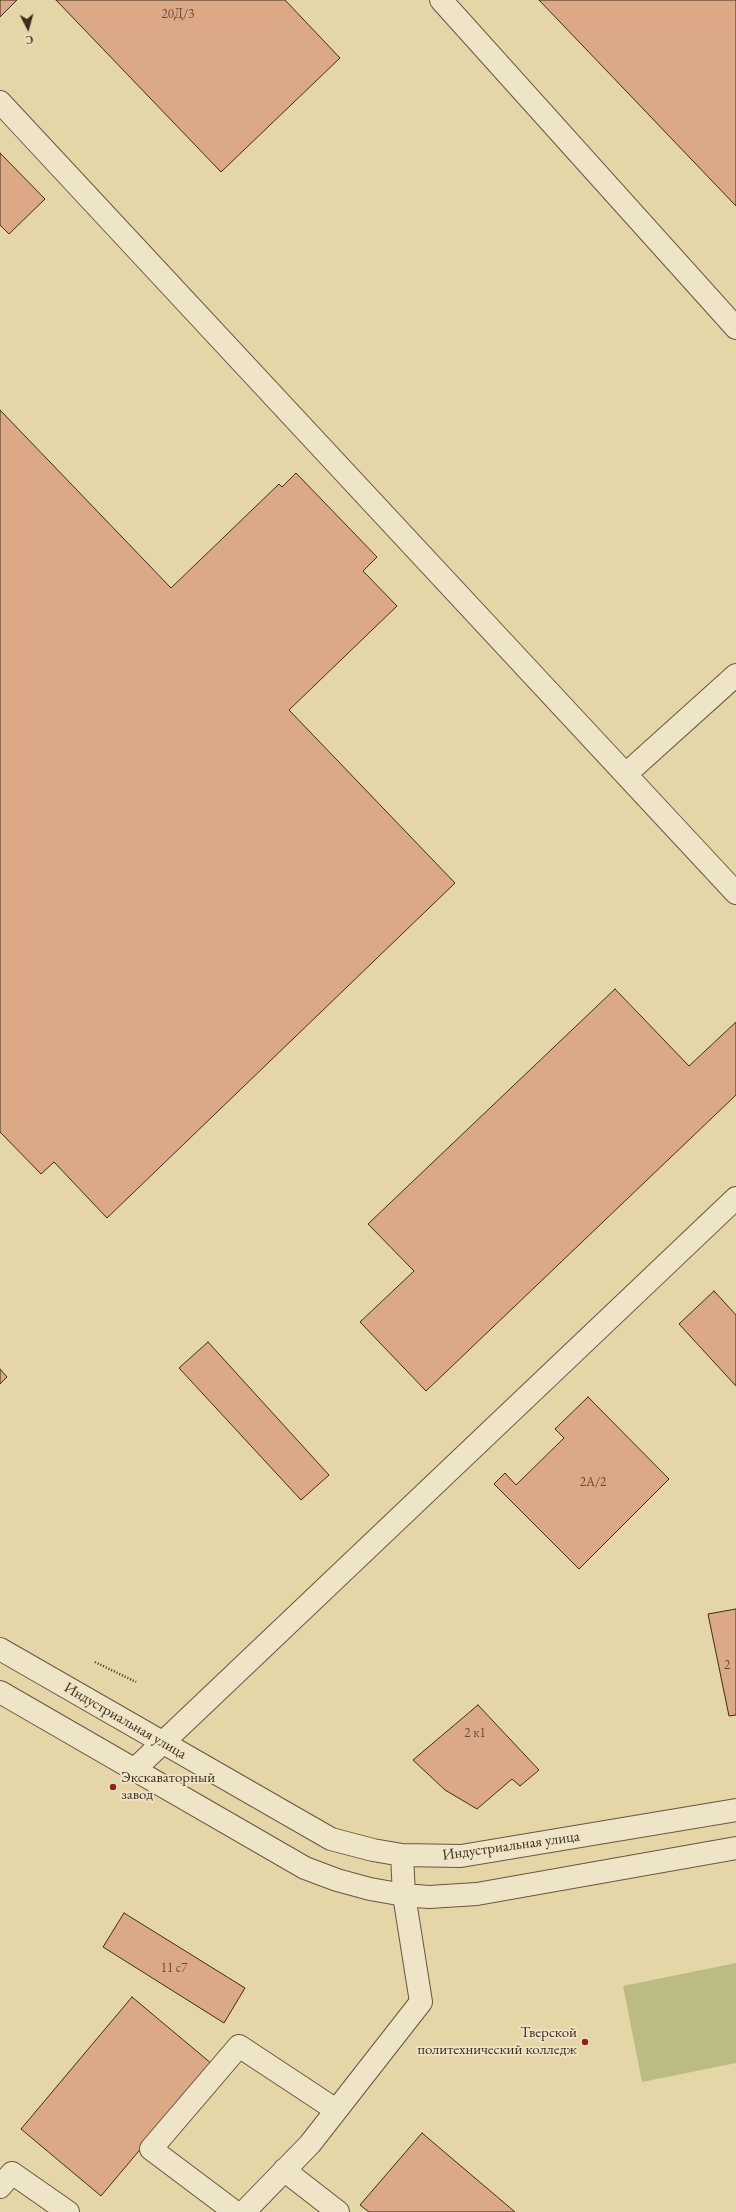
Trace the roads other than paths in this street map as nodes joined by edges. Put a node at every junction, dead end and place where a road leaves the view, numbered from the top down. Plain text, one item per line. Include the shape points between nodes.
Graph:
1 (441, 0) edge
2 (0, 102) edge
3 (736, 328) edge
4 (736, 675) edge
5 (626, 774) junction
6 (736, 893) edge
7 (736, 1198) edge
8 (0, 1650) edge
9 (0, 1692) edge
10 (163, 1743) junction
11 (136, 1769) junction
12 (736, 1810) edge
13 (736, 1848) edge
14 (402, 1855) junction
15 (404, 1895) junction
16 (336, 2110) junction
17 (284, 2170) junction
18 (0, 2187) edge
19 (68, 2212) edge
20 (235, 2212) edge
21 (244, 2212) edge
22 (338, 2212) edge

1 - 3 street
2 - 5 street
4 - 5 street
5 - 6 street
7 - 10 street
8 - 10 street, Индустриальная улица
9 - 11 street
10 - 11 street
10 - 14 street, Индустриальная улица via 331,1839
11 - 15 street via 305,1868 354,1885
12 - 14 street, Индустриальная улица via 481,1853 441,1857
13 - 15 street via 477,1894 453,1897
14 - 15 street
15 - 16 street via 422,2002
16 - 17 street via 310,2144
16 - 20 street via 239,2046 151,2149
17 - 21 street
17 - 22 street
18 - 19 street via 12,2173

